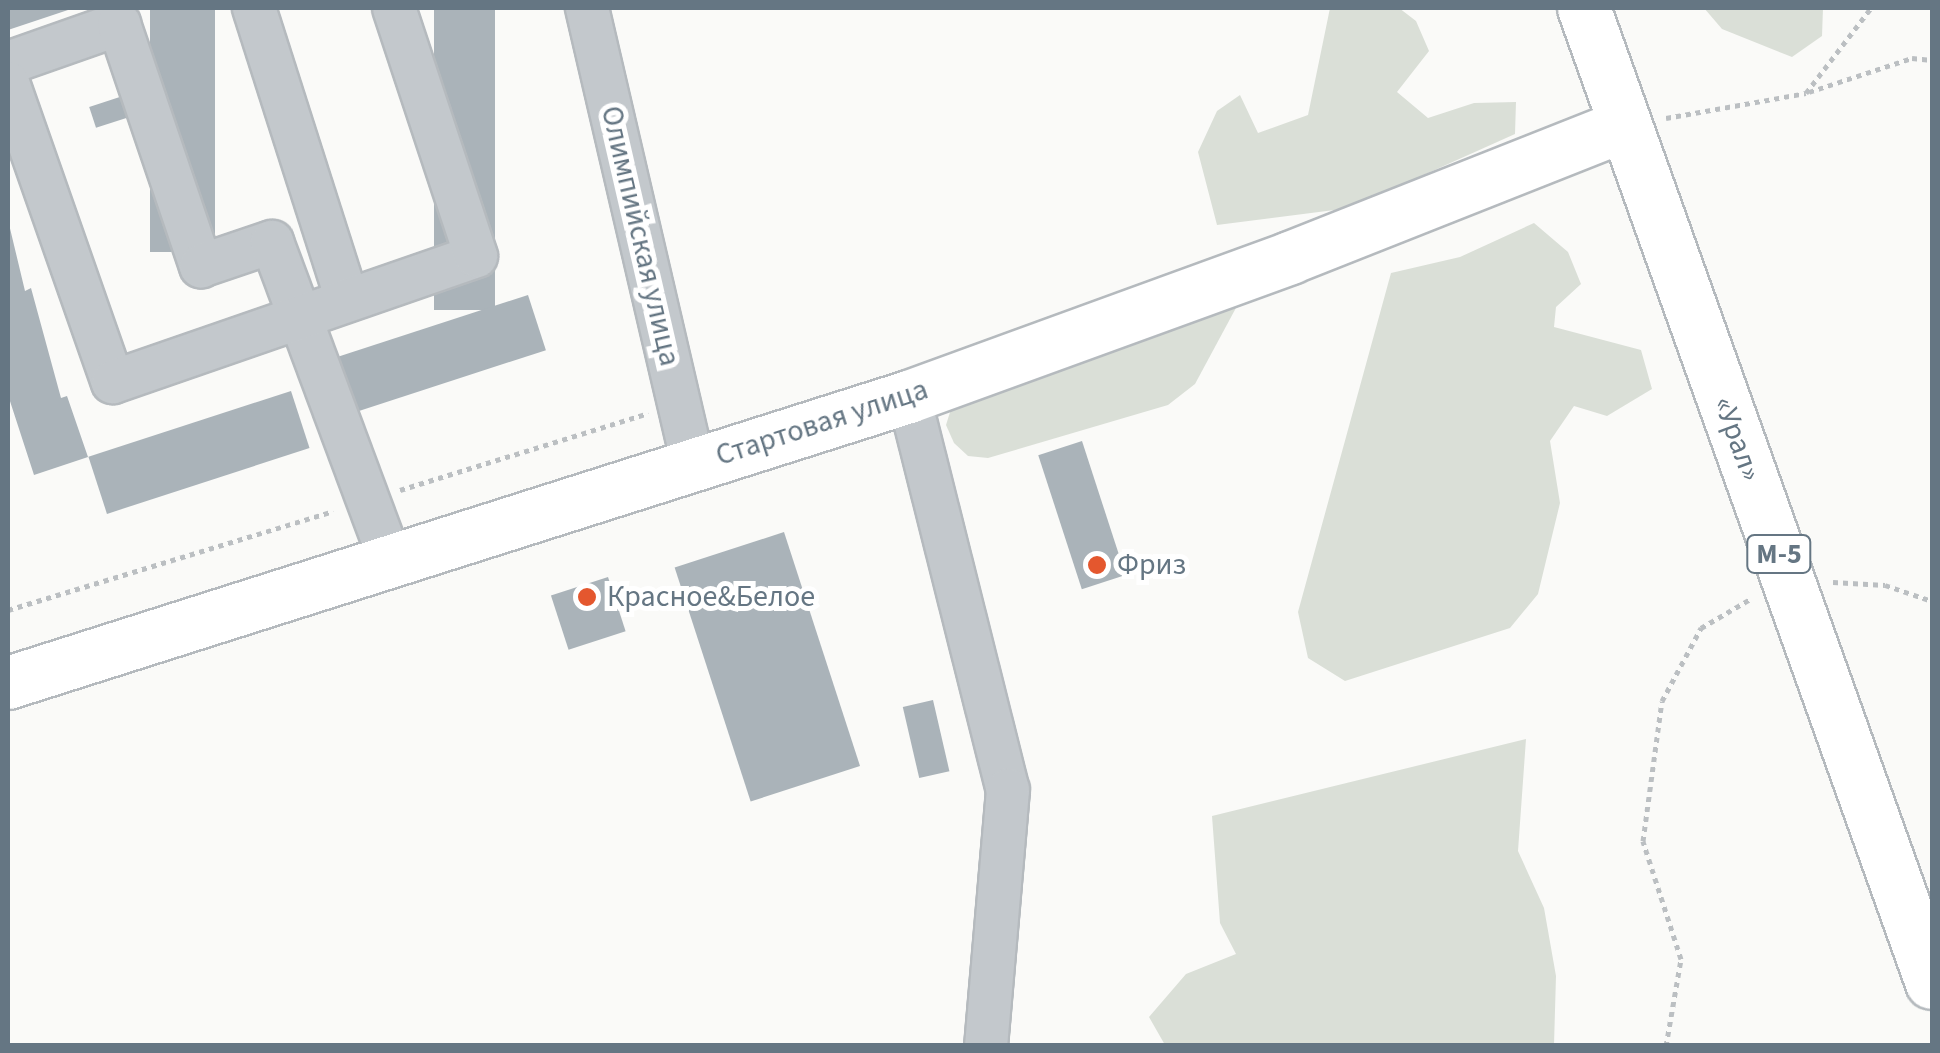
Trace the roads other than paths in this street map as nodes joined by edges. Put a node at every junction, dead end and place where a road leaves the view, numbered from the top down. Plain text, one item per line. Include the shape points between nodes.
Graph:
1 (254, 8) edge
2 (394, 8) edge
3 (586, 8) edge
4 (1584, 8) edge
5 (8, 63) edge
6 (8, 82) edge
7 (1623, 126) junction
8 (347, 300) junction
9 (297, 318) junction
10 (909, 397) junction
11 (693, 464) junction
12 (390, 560) junction
13 (8, 682) edge
14 (1932, 984) edge
15 (986, 1046) edge

1 - 8 street
2 - 8 street via 476,256
3 - 11 street, Олимпийская улица
4 - 7 main road, «Урал» / М-5
5 - 9 street via 119,24 201,266 272,242
6 - 9 street via 112,382
7 - 10 main road, Стартовая улица via 1290,258
7 - 14 main road, «Урал» / М-5
8 - 9 street
9 - 12 street
10 - 11 main road, Стартовая улица
10 - 15 street via 1008,790
11 - 12 main road, Стартовая улица
12 - 13 main road, Стартовая улица

